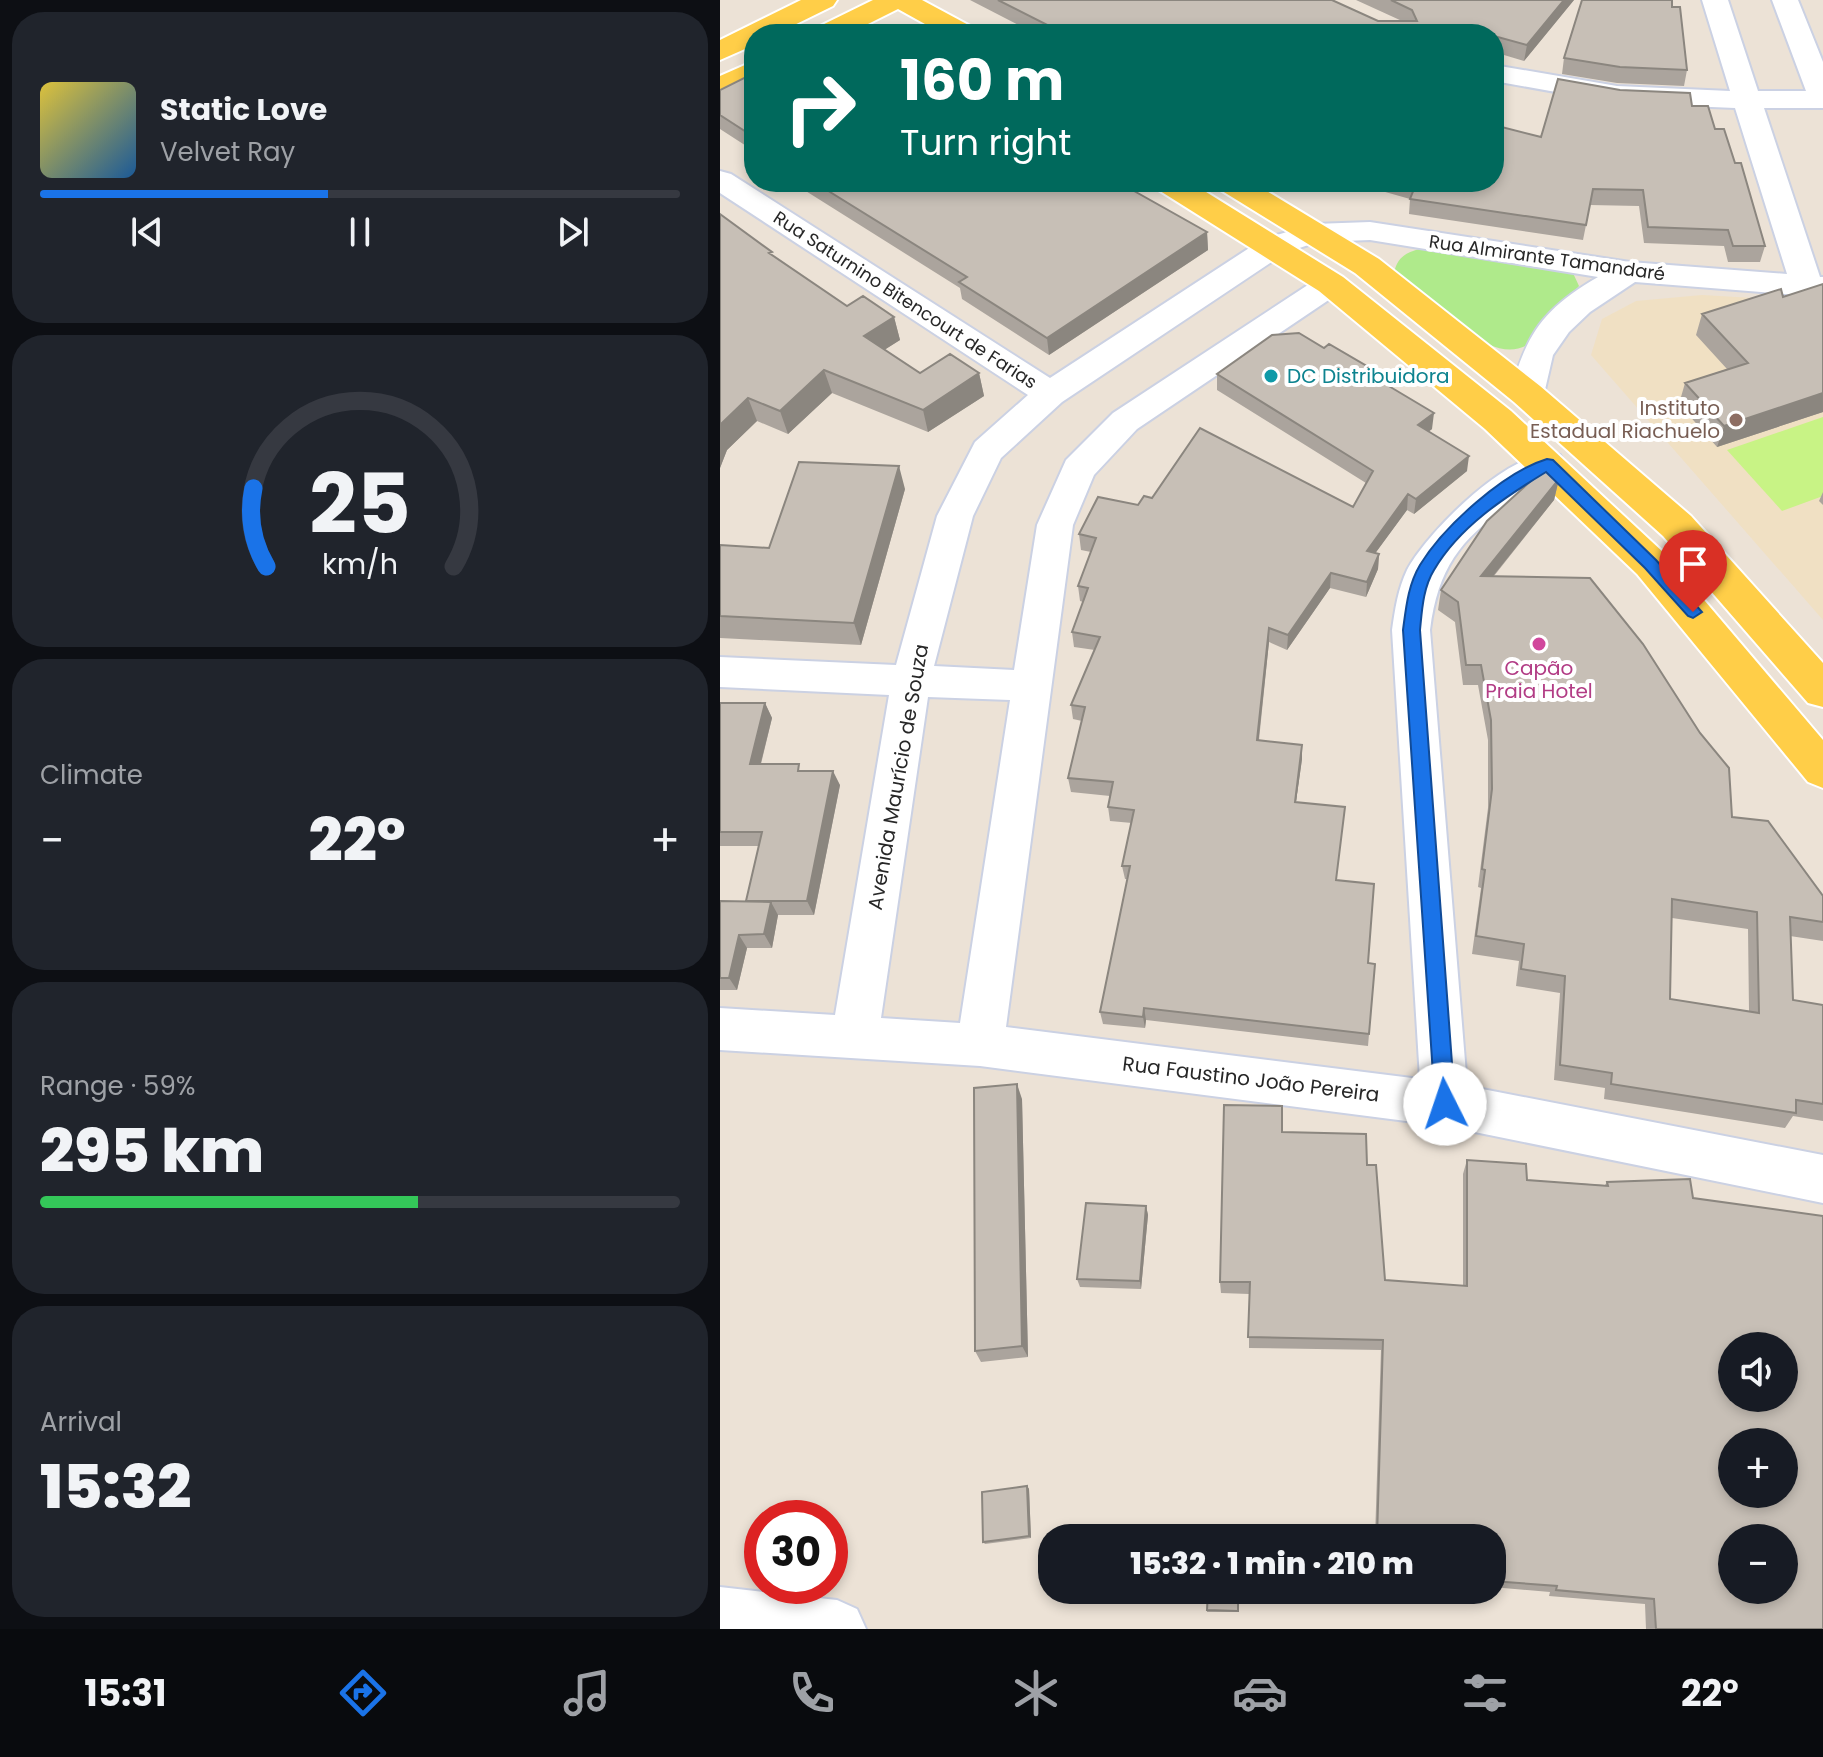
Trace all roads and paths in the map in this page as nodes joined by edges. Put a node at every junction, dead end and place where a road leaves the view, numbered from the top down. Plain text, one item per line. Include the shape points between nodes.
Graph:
1 (823, 0) edge
2 (901, 0) edge
3 (1715, 0) edge
4 (1785, 0) edge
5 (870, 4) edge
6 (774, 24) edge
7 (841, 24) edge
8 (896, 24) edge
9 (945, 24) edge
10 (744, 39) edge
11 (720, 51) edge
12 (744, 75) edge
13 (1504, 76) edge
14 (720, 88) edge
15 (1823, 98) edge
16 (1747, 100) junction
17 (720, 180) edge
18 (1185, 192) edge
19 (1246, 192) edge
20 (1314, 233) junction
21 (1274, 246) junction
22 (1630, 272) junction
23 (1331, 284) junction
24 (1815, 287) edge
25 (1050, 394) junction
26 (1527, 394) junction
27 (1547, 464) junction
28 (720, 672) edge
29 (911, 680) junction
30 (1032, 686) junction
31 (1823, 691) edge
32 (1823, 770) edge
33 (720, 1029) edge
34 (855, 1035) junction
35 (980, 1045) junction
36 (1445, 1104) junction
37 (1823, 1179) edge
38 (720, 1616) edge
39 (837, 1629) edge

1 - 6 main road
2 - 9 main road
3 - 16 street
4 - 15 street
5 - 7 main road
5 - 8 main road
10 - 11 main road
12 - 14 main road
13 - 16 street via 1620,97
15 - 16 street
16 - 24 street
17 - 25 street, Rua Saturnino Bitencourt de Farias
18 - 21 main road
19 - 20 main road
20 - 21 street, Rua Almirante Tamandaré
20 - 22 street, Rua Almirante Tamandaré via 1370,231
20 - 26 main road via 1416,302
21 - 23 main road
21 - 25 street, Avenida Maurício de Souza
22 - 24 street, Rua Almirante Tamandaré
22 - 26 street via 1588,295 1557,325 1538,352
23 - 27 main road
23 - 30 street via 1125,421 1079,469 1055,525
25 - 29 street, Avenida Maurício de Souza via 987,451 961,503
26 - 31 main road via 1677,526
27 - 32 main road via 1651,564
27 - 36 street via 1494,496 1445,544 1426,568 1416,596 1411,630
28 - 29 street
29 - 30 street
29 - 34 street, Avenida Maurício de Souza
30 - 35 street
33 - 34 street, Rua Faustino João Pereira
34 - 35 street, Rua Faustino João Pereira
35 - 36 street, Rua Faustino João Pereira
36 - 37 street, Rua Faustino João Pereira
38 - 39 street

